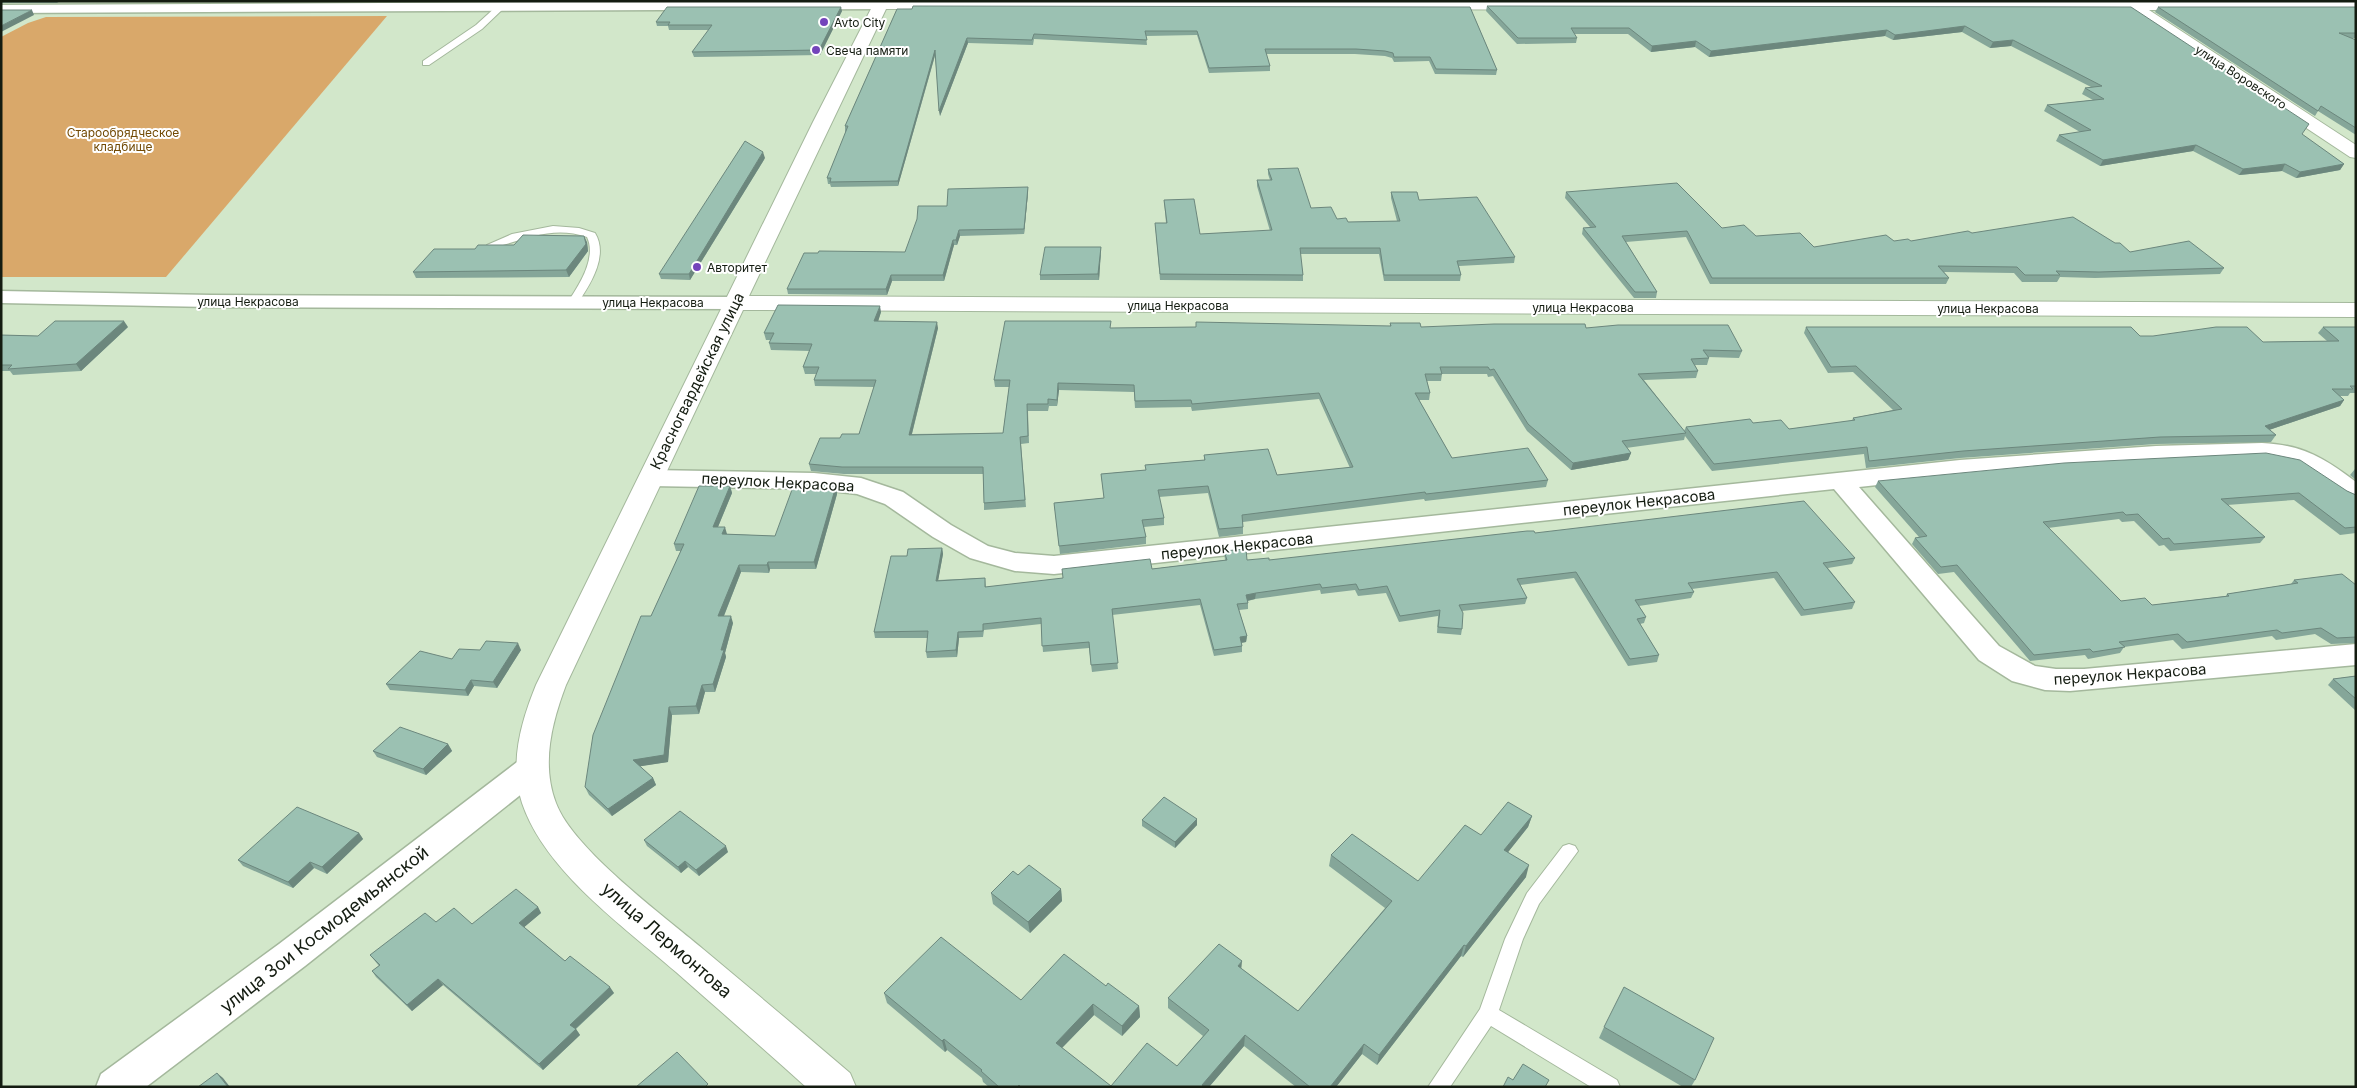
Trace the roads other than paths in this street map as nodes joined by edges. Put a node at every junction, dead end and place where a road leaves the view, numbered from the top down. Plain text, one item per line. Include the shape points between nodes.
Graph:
1 (882, 3) edge
2 (2129, 3) edge
3 (540, 4) edge
4 (2356, 6) edge
5 (501, 7) junction
6 (1, 9) edge
7 (426, 62) dead end
8 (2356, 153) edge
9 (492, 245) edge
10 (1, 296) edge
11 (573, 302) junction
12 (735, 303) junction
13 (2356, 310) edge
14 (651, 478) junction
15 (1840, 480) junction
16 (2356, 494) edge
17 (2356, 654) edge
18 (532, 768) junction
19 (1569, 851) dead end
20 (1488, 1014) junction
21 (115, 1087) edge
22 (836, 1087) edge
23 (1438, 1087) edge
24 (1610, 1087) edge

1 - 2 street
1 - 3 street
1 - 12 street, Красногвардейская улица
2 - 4 street
2 - 8 street, улица Воровского
3 - 5 street
5 - 6 street
5 - 7 lane via 479,27
9 - 11 lane via 539,230 583,231 591,235 596,246 588,276
10 - 11 street, улица Некрасова via 211,301
11 - 12 street, улица Некрасова
12 - 13 street, улица Некрасова
12 - 14 street, Красногвардейская улица
14 - 15 street, переулок Некрасова via 814,481 861,486 894,498 979,552 1015,562 1054,565
14 - 18 street, Красногвардейская улица via 551,685 535,732
15 - 16 street, переулок Некрасова via 2120,456 2262,450 2282,451 2314,463
15 - 17 street, переулок Некрасова via 1989,653 2015,672 2028,677 2084,680
18 - 21 street, улица Зои Космодемьянской via 292,955
18 - 22 street, улица Лермонтова via 539,804 547,821 576,858 629,909
19 - 20 lane via 1532,899 1522,919
20 - 23 lane
20 - 24 lane

